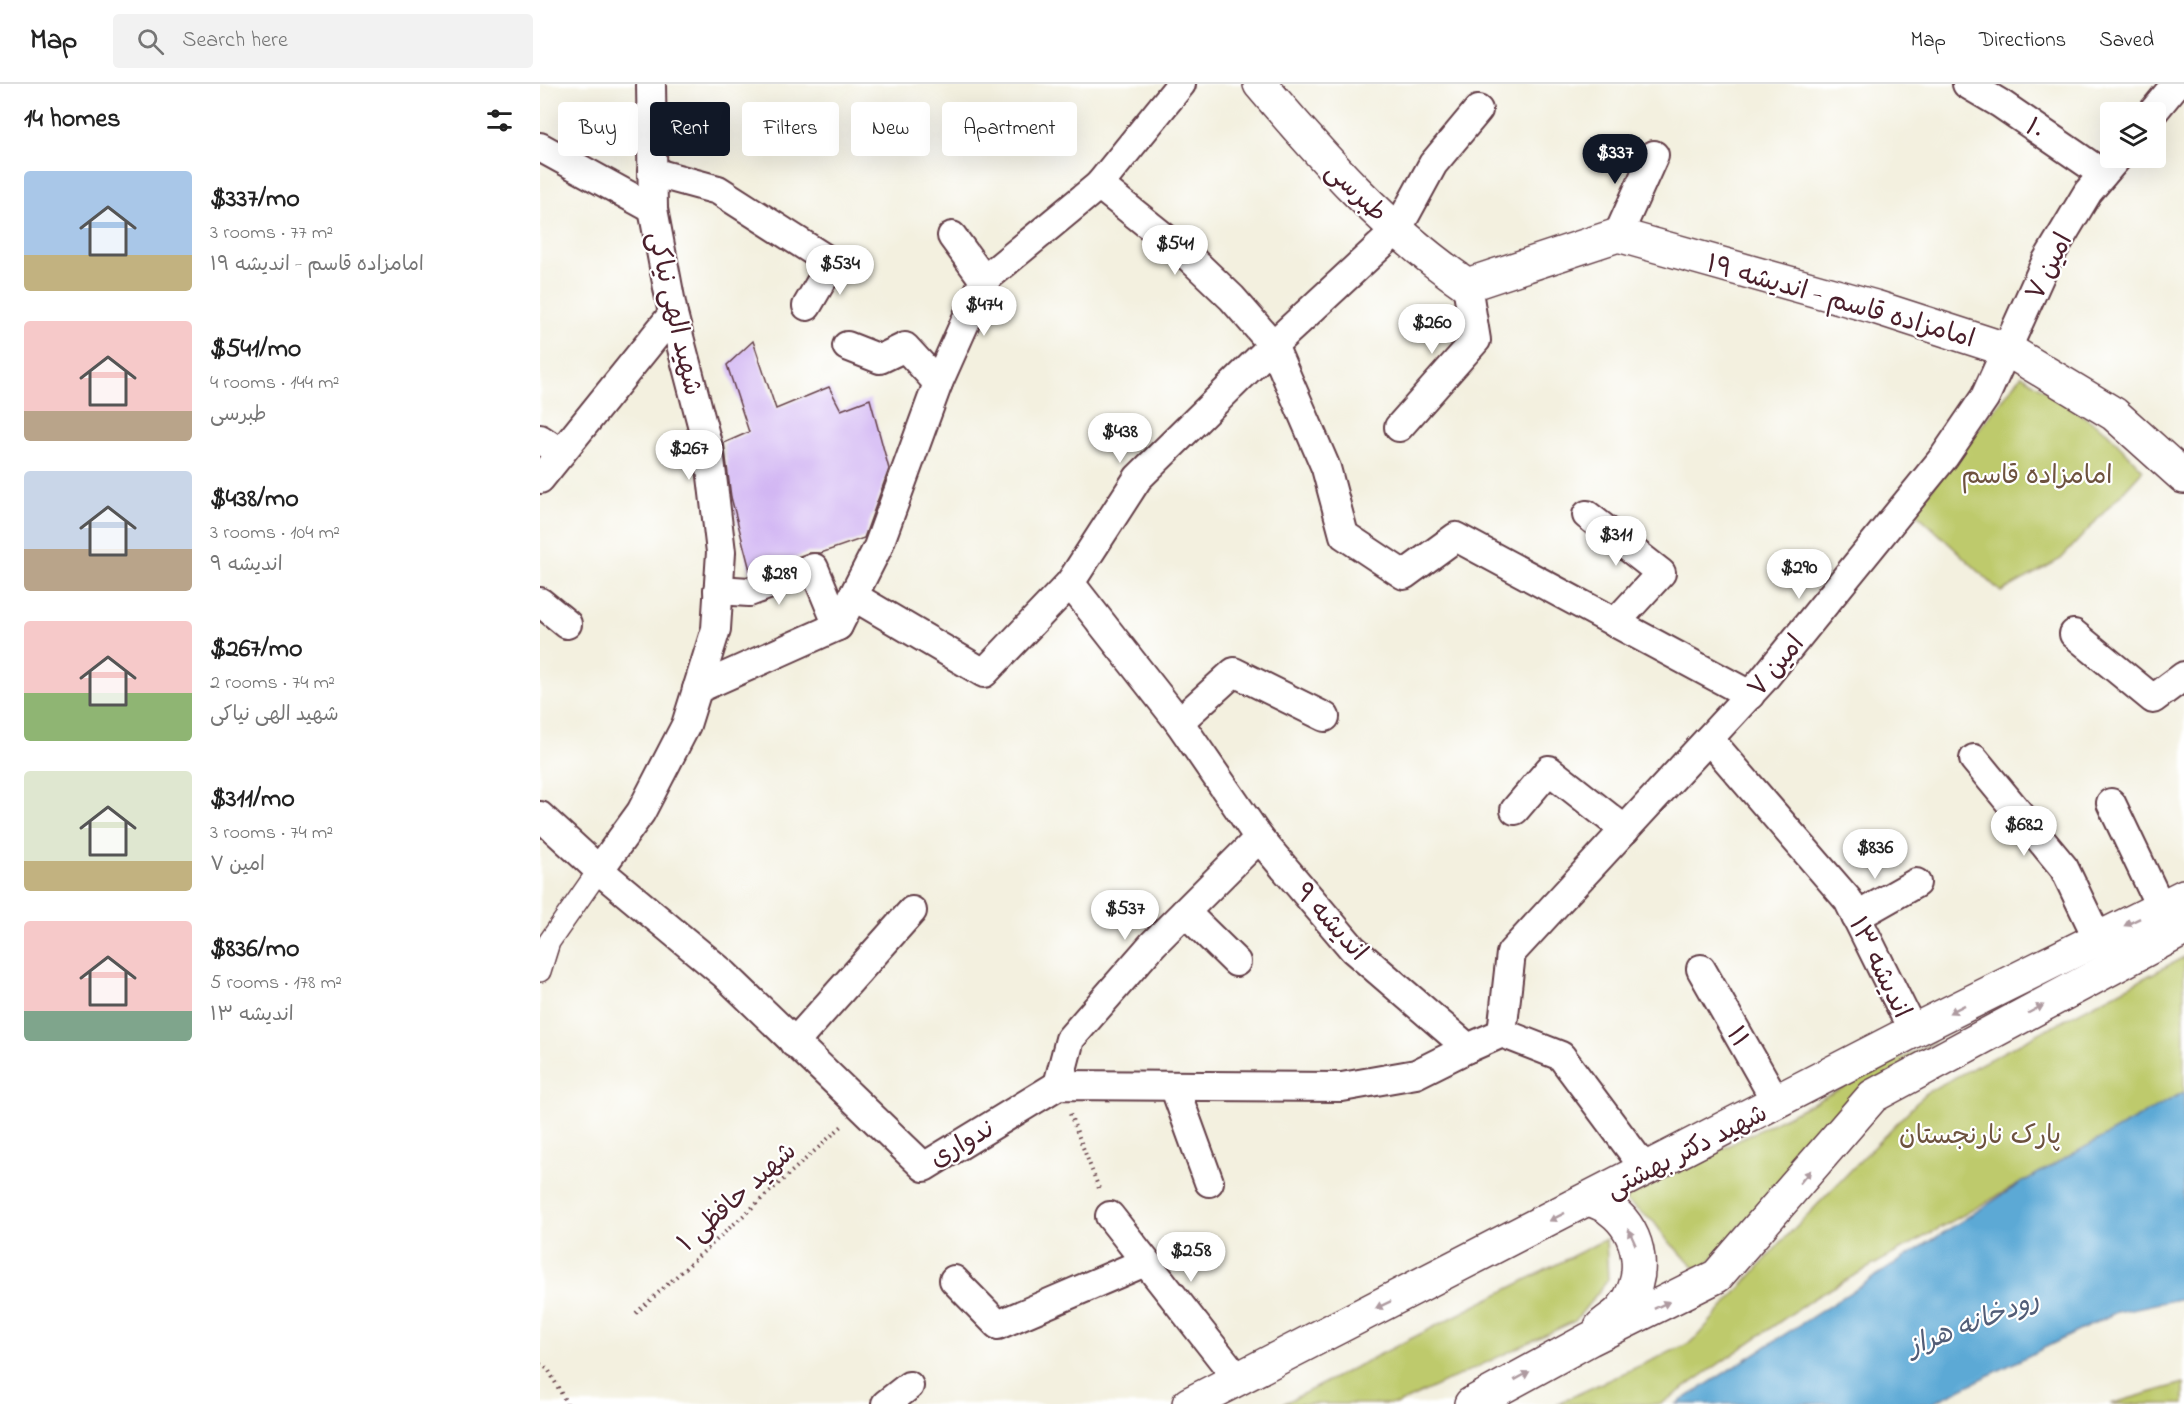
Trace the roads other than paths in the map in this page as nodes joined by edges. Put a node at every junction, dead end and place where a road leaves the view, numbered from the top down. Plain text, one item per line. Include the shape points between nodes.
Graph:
1 (651, 84) edge
2 (1181, 84) edge
3 (1260, 84) edge
4 (1966, 84) edge
5 (2176, 84) edge
6 (2161, 102) edge
7 (1478, 110) dead end
8 (540, 147) edge
9 (1654, 155) dead end
10 (2100, 160) edge
11 (2108, 168) edge
12 (652, 172) junction
13 (1099, 185) junction
14 (652, 209) junction
15 (1397, 230) junction
16 (1618, 235) junction
17 (952, 236) dead end
18 (984, 280) junction
19 (1467, 285) junction
20 (807, 306) dead end
21 (673, 314) junction
22 (1273, 345) junction
23 (847, 346) dead end
24 (2008, 350) junction
25 (938, 383) junction
26 (1399, 427) dead end
27 (550, 446) edge
28 (2184, 477) edge
29 (540, 480) edge
30 (1587, 515) dead end
31 (1070, 583) junction
32 (718, 590) junction
33 (854, 596) junction
34 (540, 602) edge
35 (1615, 623) junction
36 (567, 624) dead end
37 (838, 626) junction
38 (2074, 634) dead end
39 (2184, 676) edge
40 (697, 689) junction
41 (1750, 695) junction
42 (1325, 717) dead end
43 (1179, 722) junction
44 (1709, 739) junction
45 (1974, 759) dead end
46 (2111, 802) dead end
47 (1515, 810) dead end
48 (544, 827) edge
49 (1625, 830) junction
50 (1259, 838) junction
51 (599, 870) junction
52 (1916, 883) dead end
53 (912, 911) dead end
54 (2176, 911) edge
55 (1185, 912) junction
56 (1856, 917) junction
57 (2098, 939) junction
58 (1236, 962) dead end
59 (1701, 969) dead end
60 (540, 971) edge
61 (1913, 1031) junction
62 (1502, 1033) junction
63 (794, 1043) junction
64 (1467, 1048) junction
65 (1058, 1085) junction
66 (1174, 1086) junction
67 (1777, 1103) junction
68 (1646, 1170) junction
69 (1209, 1182) dead end
70 (1591, 1199) junction
71 (1110, 1216) road end
72 (1144, 1262) junction
73 (954, 1280) dead end
74 (1590, 1339) junction
75 (1236, 1378) junction
76 (909, 1386) dead end
77 (886, 1404) edge
78 (1189, 1404) edge
79 (1471, 1404) edge

1 - 12 street, شهید الهی نیاکی
2 - 13 street
3 - 15 main road, طبرسی via 1334,170
4 - 10 street, ۱۰
5 - 6 street
7 - 15 street via 1433,164
8 - 14 street
9 - 16 street
11 - 24 street, امین ۷ via 2088,192 2046,262
12 - 14 street, شهید الهی نیاکی
12 - 20 street via 718,189 832,263
13 - 18 street
13 - 22 street via 1190,258
14 - 21 street, شهید الهی نیاکی
15 - 19 main road, طبرسی
15 - 22 street
16 - 19 main road
16 - 24 main road, امامزاده قاسم - اندیشه ۱۹ via 1875,307
17 - 18 street
18 - 25 street
19 - 26 street via 1476,340
21 - 27 street
21 - 32 street, شهید الهی نیاکی via 709,451 721,552
22 - 31 street via 1138,478
22 - 35 street via 1326,468 1344,535 1404,575 1456,537
23 - 25 street via 879,359 905,347
24 - 28 main road, امامزاده قاسم - اندیشه ۱۹ via 2114,414
24 - 41 street, امین ۷ via 1985,397 1944,457
25 - 33 street via 878,547
27 - 29 street
30 - 35 street via 1660,573
31 - 33 street via 984,673
31 - 43 street, اندیشه ۹
32 - 37 street via 749,592 814,568
32 - 40 street, شهید الهی نیاکی via 716,629
33 - 37 street
34 - 36 street
35 - 41 street
37 - 40 street
38 - 39 street via 2153,699
40 - 51 street, شهید الهی نیاکی via 686,725 641,812
41 - 44 street, امین ۷
42 - 43 street via 1234,672
43 - 50 street, اندیشه ۹
44 - 49 street, امین ۷
44 - 56 street, اندیشه ۱۳ via 1848,900
45 - 57 street via 2064,868
46 - 54 street
47 - 49 street via 1549,770
48 - 51 street, ندواری
49 - 62 street, امین ۷ via 1511,953
50 - 55 street
50 - 64 street, اندیشه ۹ via 1353,949
51 - 60 street via 549,942
51 - 63 street, ندواری via 724,974
52 - 56 street
53 - 63 street
54 -> 57 main road, شهید دکتر بهشتی
74 -> 54 main road via 1717,1276 1873,1096
55 - 58 street
55 - 65 street via 1071,1039
56 - 61 street, اندیشه ۱۳
57 -> 61 main road, شهید دکتر بهشتی
59 - 67 street, ۱۱
61 - 67 main road, شهید دکتر بهشتی
62 - 64 street
62 - 68 street via 1561,1056
63 - 65 street, ندواری via 924,1167
64 - 66 street via 1416,1074 1342,1087
65 - 66 street
66 - 69 street
67 - 68 main road, شهید دکتر بهشتی
68 - 70 main road, شهید دکتر بهشتی
74 -> 70 main road via 1622,1309 1634,1290 1639,1268 1636,1246 1627,1225 1611,1209
70 -> 75 main road, شهید دکتر بهشتی
71 - 72 street
72 - 73 street via 998,1325
72 - 75 street
79 -> 74 main road
75 - 78 main road, شهید دکتر بهشتی
76 - 77 street

